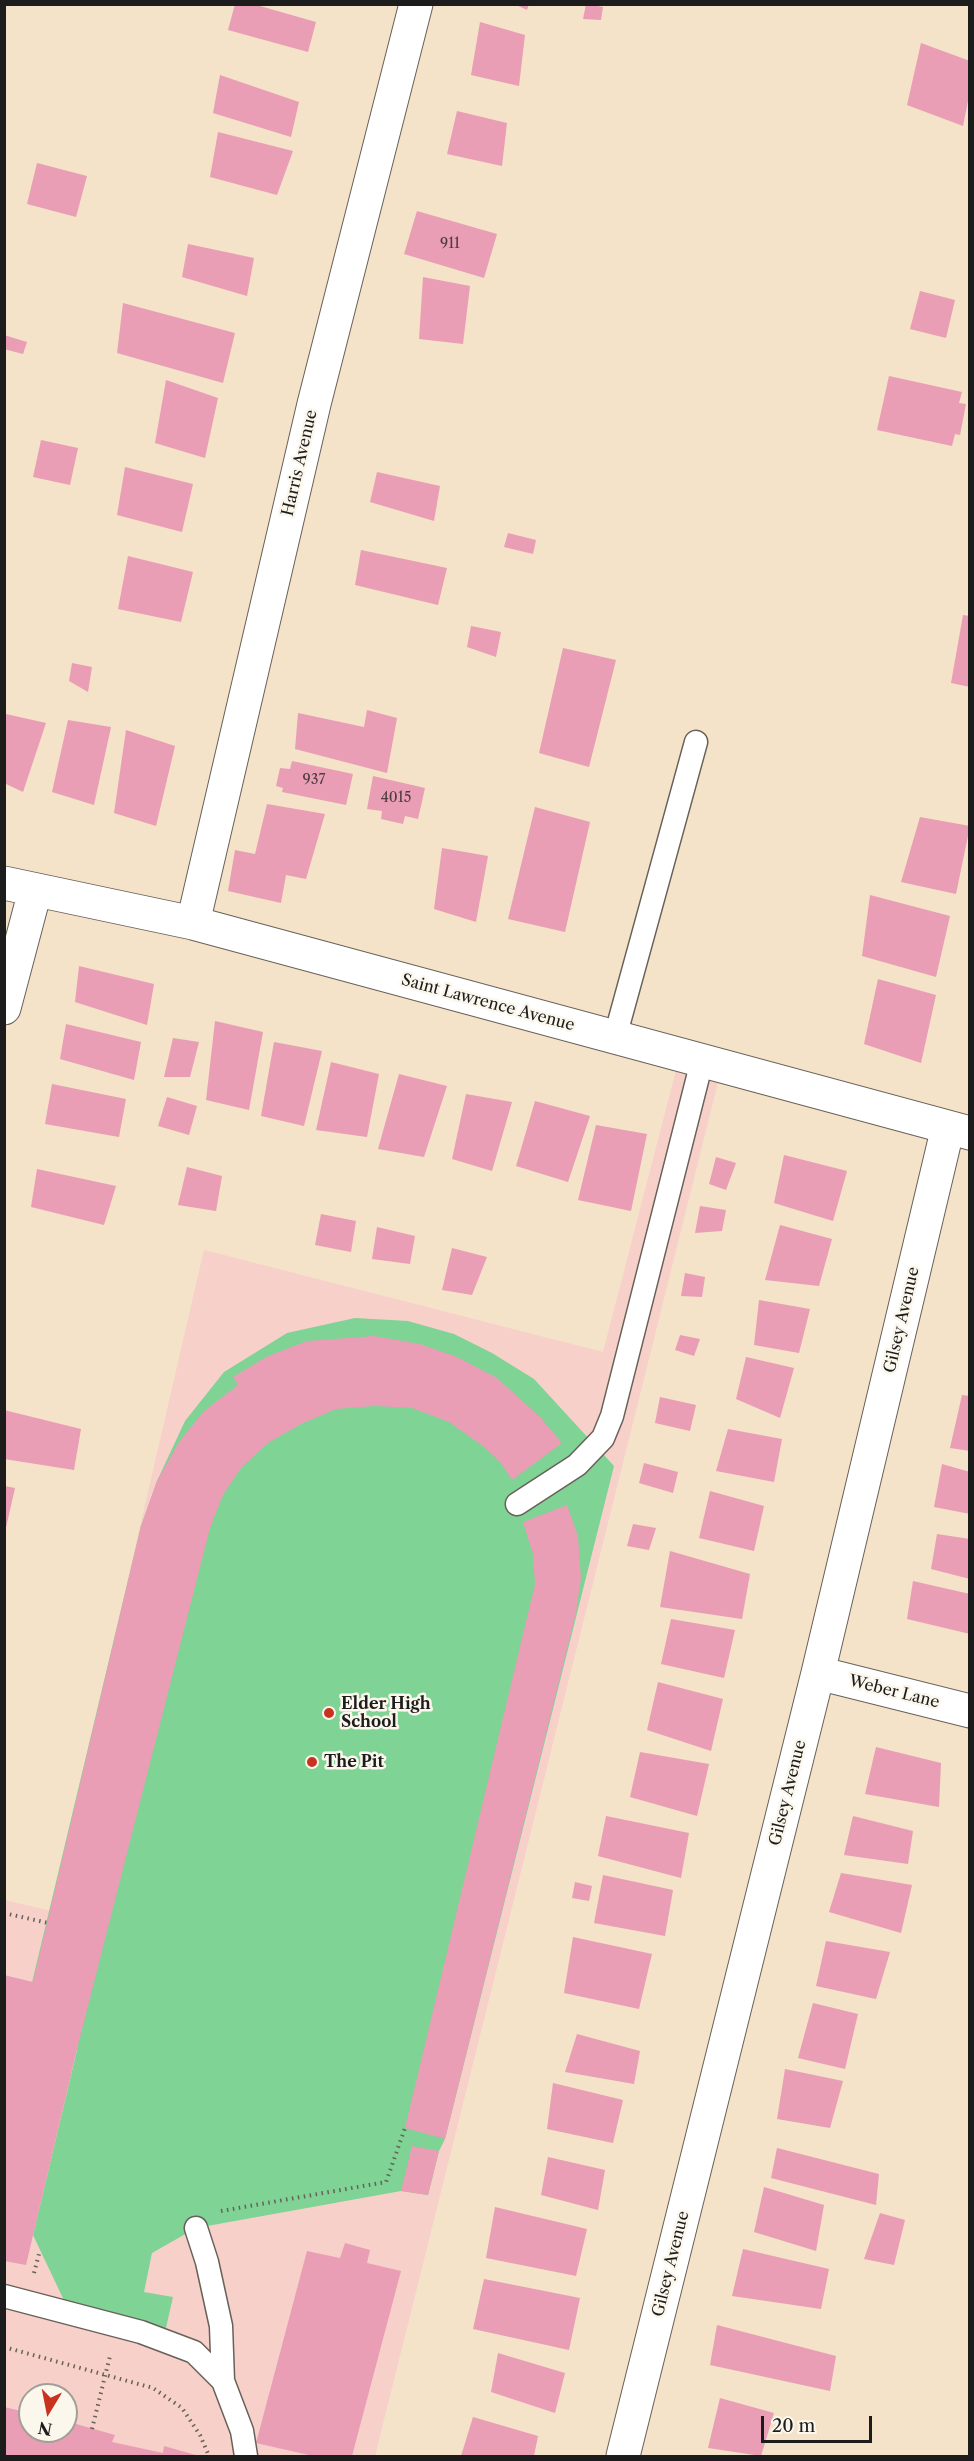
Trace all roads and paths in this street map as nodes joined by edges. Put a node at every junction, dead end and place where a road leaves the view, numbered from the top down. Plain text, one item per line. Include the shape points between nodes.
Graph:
1 (416, 4) edge
2 (696, 742) dead end
3 (20, 887) edge
4 (193, 923) junction
5 (4, 1008) edge
6 (615, 1037) junction
7 (702, 1061) junction
8 (958, 1130) edge
9 (517, 1504) dead end
10 (818, 1673) junction
11 (969, 1711) edge
12 (4, 1913) edge
13 (48, 1923) dead end
14 (405, 2128) dead end
15 (203, 2220) joint
16 (4, 2296) edge
17 (117, 2326) junction
18 (4, 2347) edge
19 (105, 2374) junction
20 (223, 2380) junction
21 (92, 2429) dead end
22 (209, 2457) edge
23 (246, 2457) edge
24 (623, 2457) edge

1 - 4 street, Harris Avenue via 314,404
2 - 6 lane
3 - 4 street, Saint Lawrence Avenue
3 - 5 street
4 - 6 street, Saint Lawrence Avenue
6 - 7 street, Saint Lawrence Avenue
7 - 8 street, Saint Lawrence Avenue
7 - 9 lane via 612,1416 603,1438 577,1465
8 - 10 street, Gilsey Avenue
10 - 11 street, Weber Lane
10 - 24 street, Gilsey Avenue
12 - 13 path
14 - 15 path via 386,2182
15 - 20 lane via 220,2326
16 - 17 lane
17 - 19 path
17 - 20 lane via 194,2352
18 - 19 path
19 - 21 path
19 - 22 path via 153,2388 174,2401 191,2421
20 - 23 lane via 242,2431

